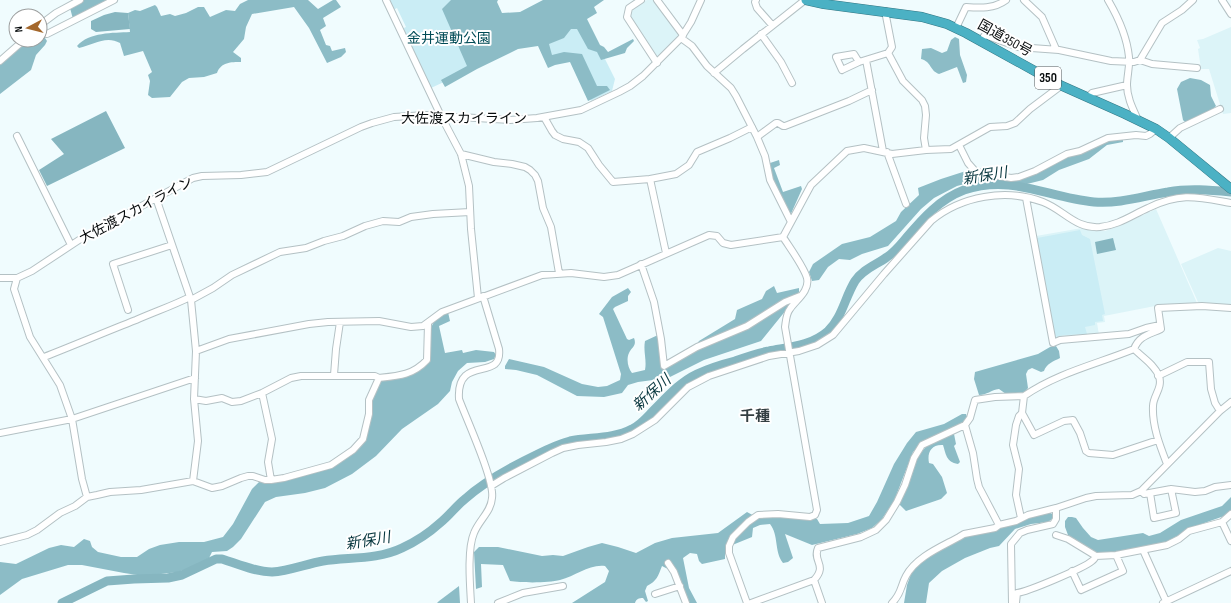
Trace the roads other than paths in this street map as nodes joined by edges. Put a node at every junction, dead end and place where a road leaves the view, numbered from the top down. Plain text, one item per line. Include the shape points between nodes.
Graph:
1 (80, 0) edge
2 (114, 0) edge
3 (386, 0) edge
4 (641, 0) edge
5 (657, 0) edge
6 (701, 0) edge
7 (756, 0) edge
8 (806, 0) edge
9 (1006, 0) edge
10 (1024, 0) edge
11 (1108, 0) edge
12 (1193, 0) edge
13 (1222, 0) edge
14 (826, 2) edge
15 (851, 4) edge
16 (885, 11) junction
17 (1231, 14) edge
18 (48, 20) edge
19 (772, 25) junction
20 (956, 28) junction
21 (48, 33) edge
22 (761, 34) junction
23 (682, 36) junction
24 (981, 40) junction
25 (1018, 47) junction
26 (15, 48) edge
27 (1056, 49) junction
28 (888, 53) junction
29 (1018, 57) dead end
30 (866, 60) junction
31 (1140, 60) junction
32 (0, 61) edge
33 (859, 62) dead end
34 (1129, 62) junction
35 (657, 63) junction
36 (1197, 68) dead end
37 (714, 73) junction
38 (792, 84) dead end
39 (1060, 85) junction
40 (1127, 85) junction
41 (872, 90) junction
42 (1088, 97) junction
43 (1220, 109) dead end
44 (441, 116) junction
45 (544, 117) junction
46 (1138, 120) junction
47 (752, 127) junction
48 (1156, 129) junction
49 (17, 136) dead end
50 (757, 137) junction
51 (1169, 138) junction
52 (959, 144) junction
53 (926, 150) junction
54 (885, 152) junction
55 (461, 154) junction
56 (650, 179) junction
57 (1230, 188) edge
58 (156, 198) junction
59 (1026, 198) junction
60 (1231, 203) edge
61 (906, 204) dead end
62 (470, 212) junction
63 (791, 222) junction
64 (783, 238) junction
65 (71, 245) junction
66 (172, 245) junction
67 (666, 253) junction
68 (641, 264) junction
69 (559, 273) junction
70 (0, 278) edge
71 (17, 278) junction
72 (801, 296) junction
73 (481, 297) junction
74 (190, 299) junction
75 (1231, 308) edge
76 (128, 310) dead end
77 (340, 322) junction
78 (428, 324) junction
79 (1160, 325) junction
80 (1134, 349) junction
81 (196, 351) junction
82 (789, 354) junction
83 (44, 358) junction
84 (334, 375) junction
85 (1158, 376) junction
86 (195, 378) junction
87 (379, 378) junction
88 (262, 393) junction
89 (1024, 396) junction
90 (194, 399) junction
91 (1231, 402) edge
92 (1220, 411) junction
93 (1022, 413) junction
94 (72, 419) junction
95 (965, 425) junction
96 (0, 433) edge
97 (1158, 440) junction
98 (1167, 464) junction
99 (272, 480) junction
100 (193, 481) junction
101 (1231, 485) edge
102 (492, 486) junction
103 (1171, 489) junction
104 (1141, 491) junction
105 (1150, 493) junction
106 (87, 497) junction
107 (1056, 508) junction
108 (1231, 514) edge
109 (1021, 518) junction
110 (1222, 522) junction
111 (999, 525) junction
112 (1056, 535) dead end
113 (1231, 541) edge
114 (0, 542) edge
115 (1143, 550) junction
116 (1116, 555) junction
117 (1096, 556) junction
118 (668, 562) dead end
119 (1072, 571) junction
120 (1231, 571) edge
121 (814, 580) junction
122 (563, 586) dead end
123 (680, 586) junction
124 (655, 594) dead end
125 (1164, 602) edge
126 (471, 603) edge
127 (498, 603) edge
128 (686, 603) edge
129 (747, 603) edge
130 (751, 603) edge
131 (822, 603) edge
132 (892, 603) edge
133 (1012, 603) edge
134 (1016, 603) edge

1 - 18 street
2 - 21 street
3 - 44 street
4 - 35 street via 629,8 627,17
5 - 23 street
6 - 23 street, 大佐渡スカイライン
7 - 19 street via 757,8
8 - 14 highway, 国道350号 / 350
8 - 19 street
9 - 20 street via 987,8 966,7
10 - 27 street via 1042,17
11 - 34 street via 1120,21
12 - 31 street via 1162,23
13 - 17 street
14 - 15 highway, 国道350号 / 350
15 - 16 highway, 国道350号 / 350
16 - 20 highway, 国道350号 / 350 via 922,17
16 - 28 street via 892,47
19 - 22 street
20 - 24 highway, 国道350号 / 350
22 - 37 street
22 - 38 street via 781,62
23 - 35 street, 大佐渡スカイライン
23 - 37 street
24 - 25 street via 985,35
24 - 39 highway, 国道350号 / 350
25 - 27 street
25 - 29 street
26 - 32 street
27 - 34 street via 1099,59
28 - 30 street
28 - 53 street via 903,81 925,106
30 - 33 street
30 - 41 street
31 - 34 street
31 - 36 street via 1152,64
34 - 40 street
35 - 45 street, 大佐渡スカイライン via 619,92 581,110
37 - 47 street via 734,92
39 - 42 highway, 国道350号 / 350
39 - 52 street via 1015,123 990,127
40 - 42 street via 1092,93
40 - 46 street via 1129,101
41 - 50 street via 785,126 776,123
41 - 54 street
42 - 46 highway, 国道350号 / 350
43 - 51 street via 1185,125
44 - 45 street, 大佐渡スカイライン via 510,120
44 - 55 street
44 - 58 street, 大佐渡スカイライン via 404,116 372,123 267,172 197,177
45 - 56 street via 556,135 579,142 588,148 613,182
46 - 48 highway, 国道350号 / 350
47 - 50 street
47 - 56 street via 697,152 689,165 676,174
48 - 51 highway, 国道350号 / 350
48 - 52 street via 1146,136 1108,138 1080,152 1067,154 1026,175 1011,178 976,172 968,163
49 - 65 street
50 - 63 street via 770,180
51 - 57 highway, 国道350号 / 350
52 - 53 street via 951,149
53 - 54 street via 892,154
54 - 61 street
54 - 63 street via 864,148 847,151 811,184
55 - 62 street via 469,186
55 - 69 street via 525,167 535,175 552,232
56 - 67 street
58 - 65 street, 大佐渡スカイライン
58 - 66 street
59 - 60 street via 1043,202 1082,226 1092,227 1119,222 1176,198 1208,198
59 - 79 street via 1053,342 1129,334
59 - 82 street via 1013,195 986,196 970,200 938,215 833,335 817,345
62 - 73 street
62 - 74 street via 411,217 399,222 383,221 306,248 280,252 232,274 213,288
63 - 64 street
64 - 67 street via 731,245 724,243 717,236 709,235
64 - 72 street via 807,276 808,282
65 - 71 street, 大佐渡スカイライン
66 - 74 street
66 - 76 street via 113,264
67 - 68 street
68 - 69 street via 611,276
68 - 72 street via 654,302 664,366 697,347 747,326 785,302
69 - 73 street via 542,275
70 - 71 street, 大佐渡スカイライン
71 - 83 street via 14,289 30,337
72 - 82 street via 789,310 786,320
73 - 78 street via 442,312
73 - 102 street via 499,349 499,360 488,368 470,372 458,390 459,399
74 - 81 street
74 - 83 street
75 - 79 street via 1158,308
77 - 78 street via 379,321 411,327
77 - 81 street via 309,324 229,339
77 - 84 street
78 - 87 street via 427,360 420,368 409,373
79 - 80 street via 1161,330 1138,340
80 - 85 street via 1149,361
80 - 89 street via 1055,378
81 - 86 street
82 - 102 street via 769,356 701,379 680,394 655,420 632,434 621,439 578,445 552,452
82 - 129 street via 817,510 815,515 810,517 758,515 733,537 729,553
83 - 94 street via 60,385
84 - 87 street
84 - 88 street via 291,378
85 - 92 street via 1187,362 1209,362 1211,389
85 - 97 street via 1160,386 1153,404 1153,417
86 - 90 street
86 - 94 street
87 - 99 street via 369,400 369,414 363,440 353,450 331,465
88 - 90 street via 236,402 222,398 206,401
88 - 99 street via 272,439 268,462
89 - 93 street
89 - 95 street via 975,400 970,418
90 - 100 street via 198,441
91 - 92 street
92 - 98 street
93 - 97 street via 1034,435 1064,421 1073,420 1089,453 1113,455
93 - 109 street via 1016,425 1013,445 1019,469 1016,495
94 - 96 street
94 - 106 street
95 - 111 street via 979,487
95 - 121 street via 922,446 914,458 897,502 881,526 861,537 818,548 820,572
97 - 98 street
98 - 104 street
99 - 100 street via 248,476 212,488
100 - 106 street
101 - 103 street via 1195,492
102 - 126 street via 490,508 474,533 470,546
103 - 105 street
103 - 105 street via 1176,513 1154,518
104 - 105 street via 1144,494
104 - 107 street via 1132,495 1096,496
106 - 114 street via 37,530
107 - 109 street
107 - 133 street via 1056,519 1053,524 1020,533 1012,544
108 - 110 street
109 - 111 street
110 - 113 street
110 - 115 street via 1189,531 1167,546
111 - 132 street via 959,537 915,564 906,576 900,595
112 - 117 street via 1068,539
115 - 116 street
115 - 125 street
116 - 117 street
116 - 119 street via 1123,571 1081,590
117 - 119 street via 1092,562
118 - 123 street
119 - 134 street via 1029,591 1017,593
120 - 125 street
121 - 130 street
121 - 131 street
122 - 127 street via 523,593
123 - 124 street
123 - 128 street

